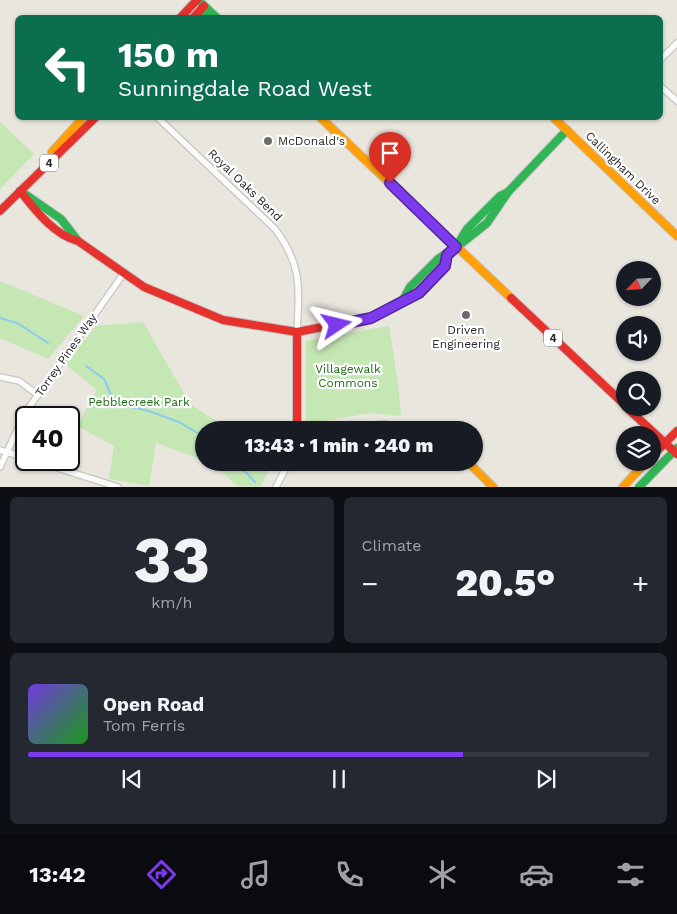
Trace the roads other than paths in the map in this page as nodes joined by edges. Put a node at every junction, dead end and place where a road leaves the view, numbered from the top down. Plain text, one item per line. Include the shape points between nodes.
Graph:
1 (199, 3) edge
2 (184, 15) edge
3 (194, 15) edge
4 (206, 15) edge
5 (213, 15) edge
6 (677, 43) edge
7 (663, 57) edge
8 (663, 89) edge
9 (677, 101) edge
10 (81, 120) edge
11 (93, 120) edge
12 (160, 120) edge
13 (322, 120) edge
14 (556, 120) edge
15 (567, 130) junction
16 (20, 191) junction
17 (0, 211) edge
18 (677, 236) edge
19 (456, 247) junction
20 (124, 273) junction
21 (297, 332) junction
22 (0, 377) edge
23 (38, 395) junction
24 (616, 397) edge
25 (637, 416) edge
26 (297, 421) edge
27 (677, 431) edge
28 (665, 443) junction
29 (661, 447) edge
30 (0, 450) edge
31 (676, 451) edge
32 (7, 452) junction
33 (15, 455) edge
34 (0, 467) edge
35 (63, 471) edge
36 (284, 471) edge
37 (477, 471) edge
38 (637, 471) edge
39 (103, 485) edge
40 (118, 486) edge
41 (276, 486) edge
42 (493, 486) edge
43 (623, 486) edge
44 (639, 486) edge

1 - 2 street
1 - 3 street
1 - 4 street
1 - 5 street
6 - 7 street
8 - 9 street
10 - 16 street
11 - 16 street, 4
12 - 21 street, Royal Oaks Bend via 284,240 300,281
13 - 19 street, 4
14 - 15 street, Callingham Drive
15 - 18 street, Callingham Drive
15 - 19 street via 508,192 504,202 474,237
16 - 17 street, 4
16 - 20 street via 38,201 73,230 78,241
19 - 21 street via 438,259 410,287 404,300 371,318
19 - 24 street, 4
20 - 21 street via 144,287 223,320
20 - 23 street, Torrey Pines Way
21 - 26 street, Royal Oaks Bend
22 - 23 street via 19,381
23 - 32 street, Torrey Pines Way via 25,413
25 - 28 street, 4
27 - 28 street
28 - 29 street
28 - 31 street, 4
30 - 32 street
31 - 44 street
32 - 33 street
32 - 34 street, Torrey Pines Way
35 - 39 street
36 - 41 street
37 - 42 street
38 - 43 street
39 - 40 street

